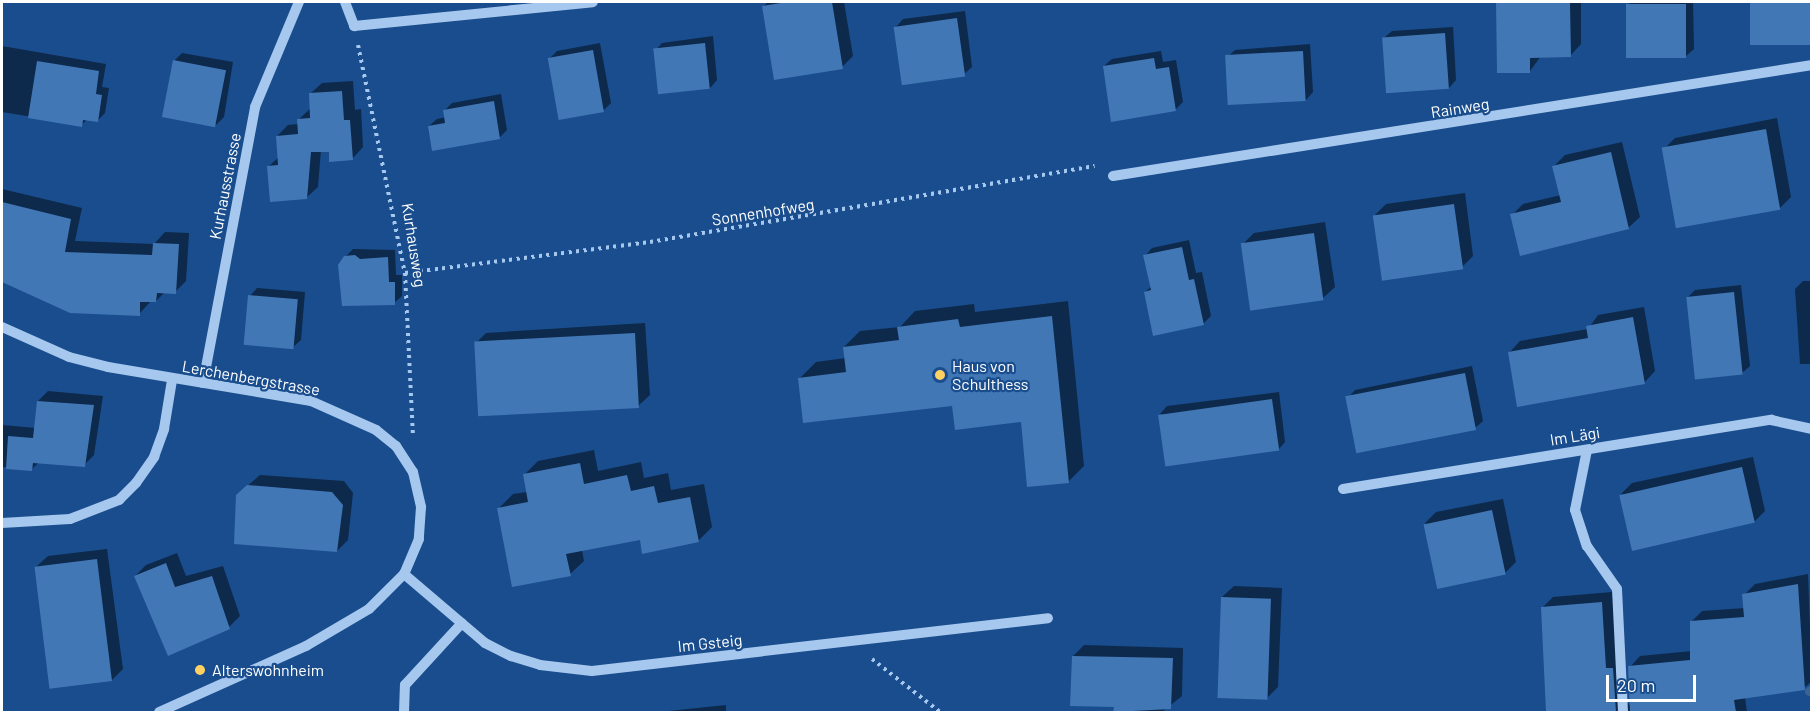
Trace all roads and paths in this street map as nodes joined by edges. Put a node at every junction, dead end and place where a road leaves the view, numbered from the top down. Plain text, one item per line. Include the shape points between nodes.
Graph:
1 (299, 2) edge
2 (345, 2) edge
3 (593, 2) edge
4 (354, 26) junction
5 (1812, 65) edge
6 (1113, 176) joint
7 (405, 273) junction
8 (2, 327) edge
9 (172, 380) junction
10 (203, 383) junction
11 (1812, 429) edge
12 (1587, 450) junction
13 (413, 472) junction
14 (1343, 489) dead end
15 (2, 523) edge
16 (404, 574) junction
17 (1048, 618) dead end
18 (462, 623) junction
19 (850, 642) junction
20 (159, 712) edge
21 (404, 712) edge
22 (940, 712) edge
23 (1623, 712) edge

1 - 10 street, Kurhausstrasse via 255,107
2 - 4 street
3 - 4 street
4 - 7 path, Kurhausweg
5 - 6 street, Rainweg
6 - 7 path, Sonnenhofweg via 1110,164 650,242
7 - 13 path, Kurhausweg
8 - 9 street, Lerchenbergstrasse via 69,357
9 - 10 street, Lerchenbergstrasse
9 - 15 street via 164,429 154,457 119,500 70,519
10 - 13 street, Lerchenbergstrasse via 311,401 356,418 396,446
11 - 12 street, Im Lägi via 1772,420
12 - 14 street, Im Lägi
12 - 23 street via 1575,510 1587,546 1617,589
13 - 16 street, Lerchenbergstrasse via 421,507 418,539
16 - 18 street, Im Gsteig
16 - 20 street, Lerchenbergstrasse via 369,609 339,627
17 - 19 street, Im Gsteig
18 - 19 street, Im Gsteig via 485,643 511,656 540,665 592,671
18 - 21 street via 405,685
19 - 22 path

